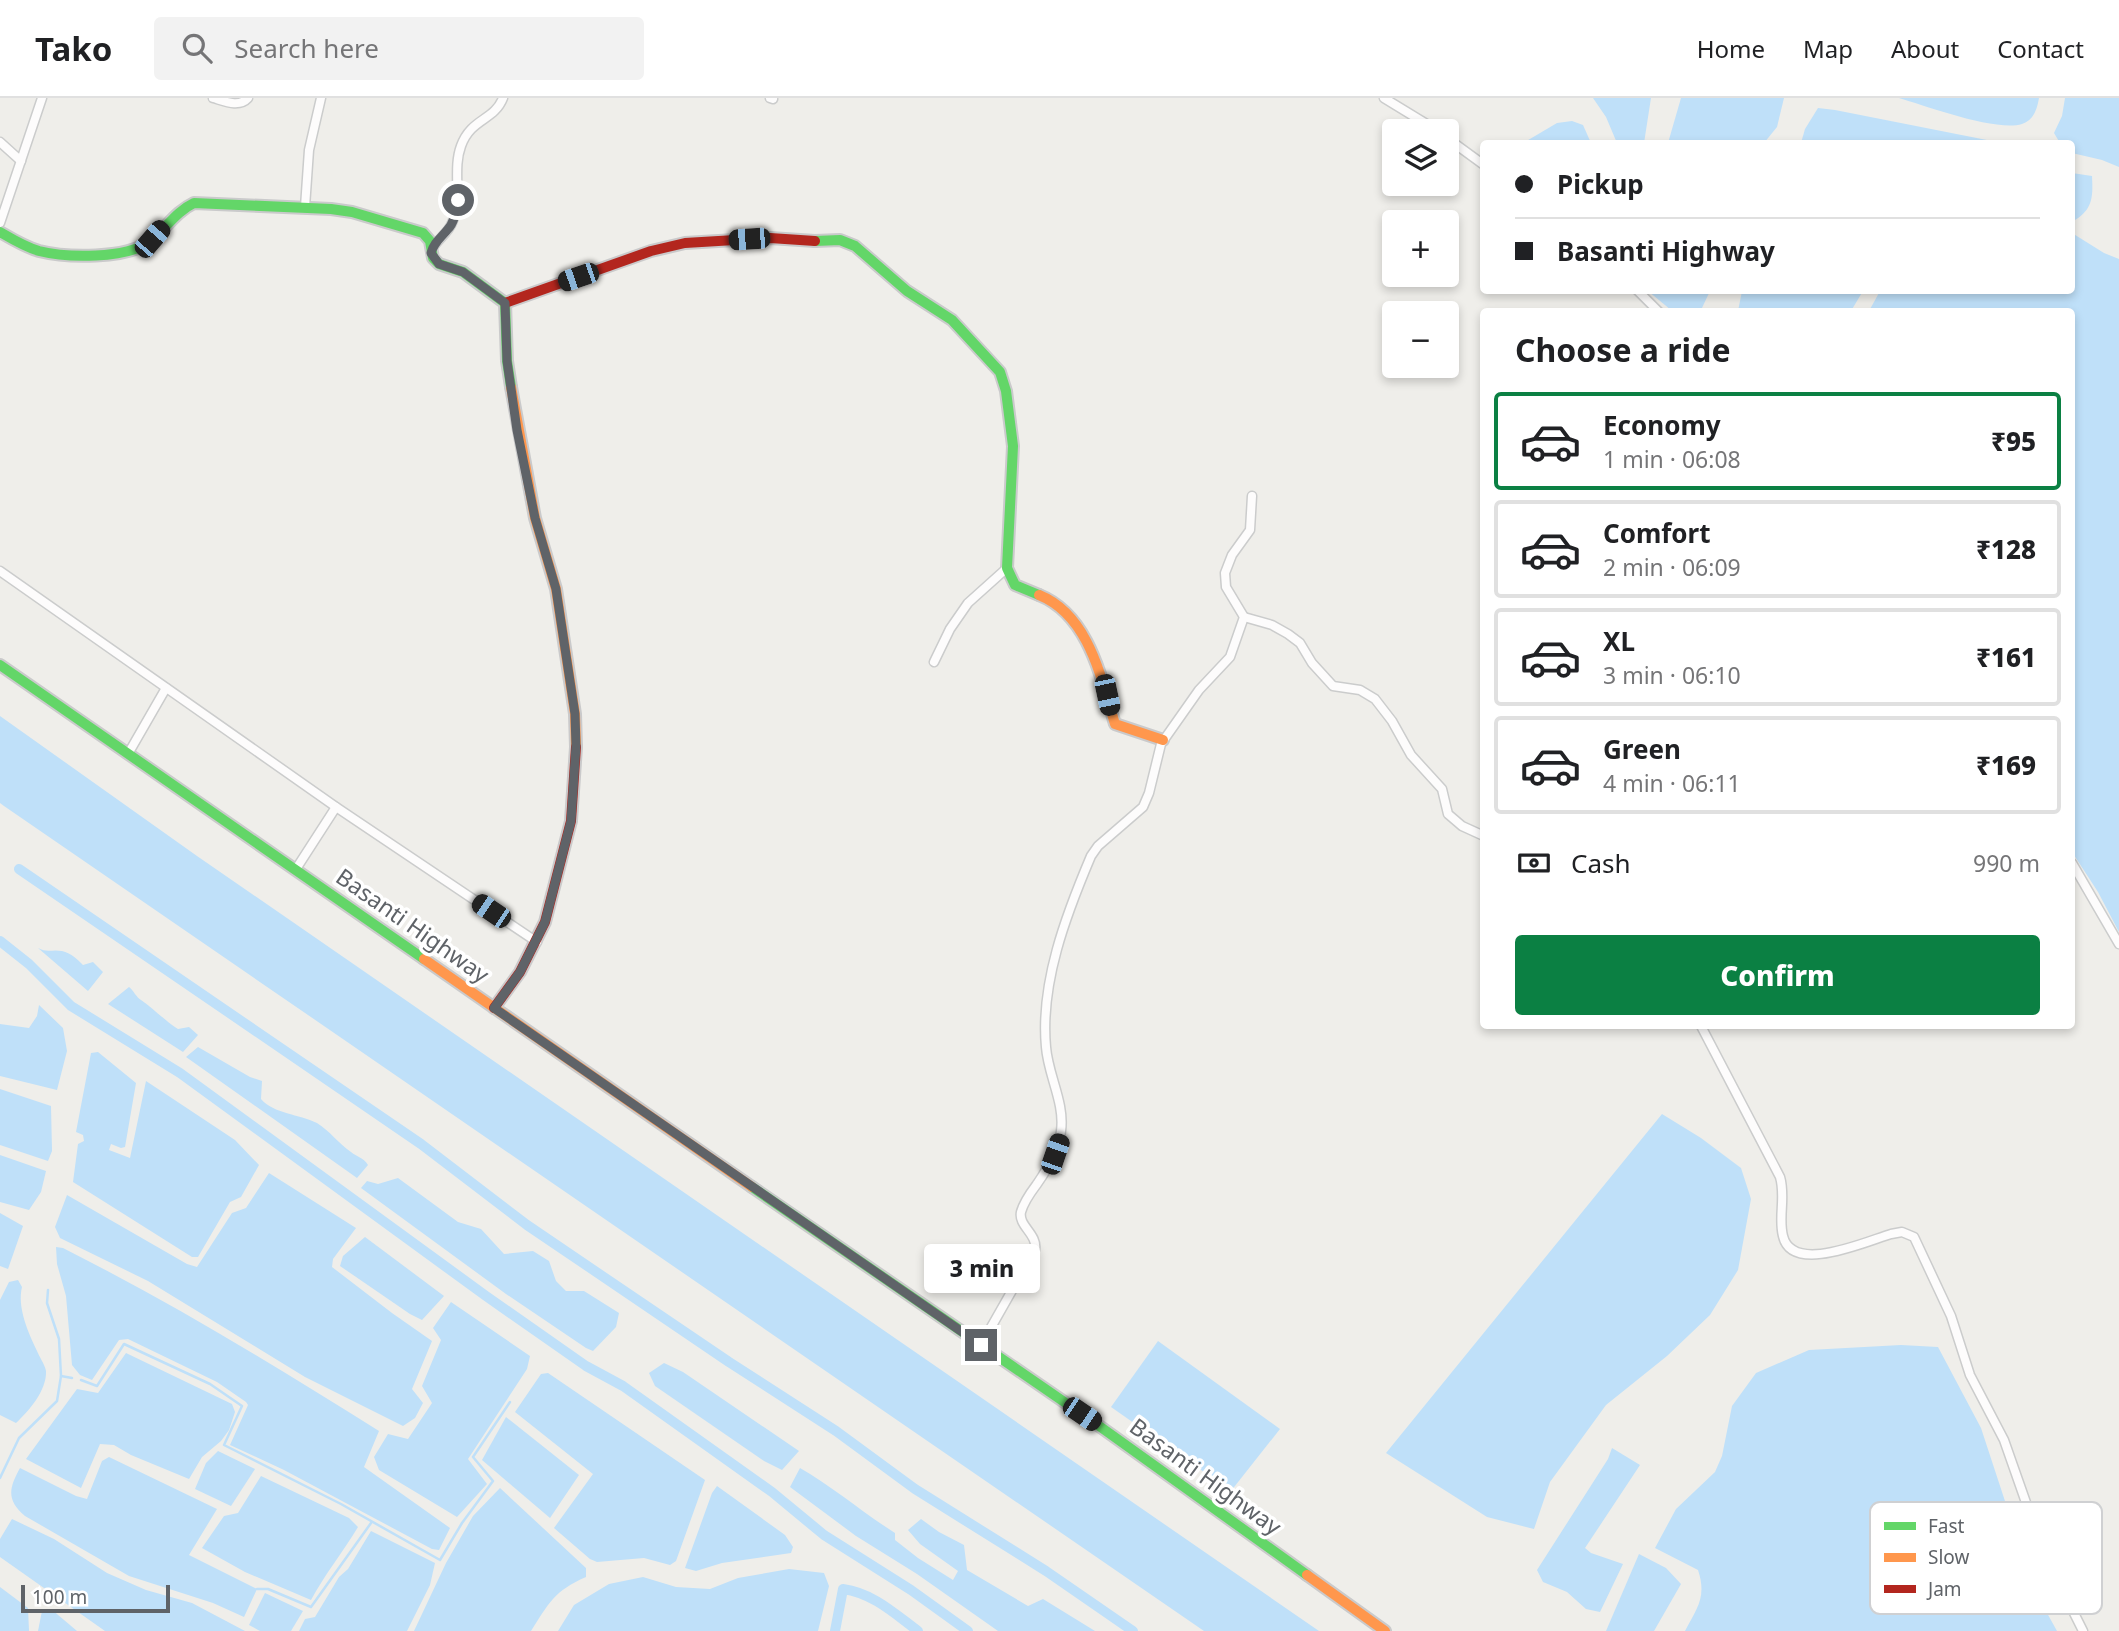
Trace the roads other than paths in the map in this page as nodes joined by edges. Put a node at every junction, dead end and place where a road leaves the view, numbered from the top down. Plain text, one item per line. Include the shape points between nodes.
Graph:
1 (42, 98) edge
2 (213, 98) edge
3 (248, 98) edge
4 (321, 98) edge
5 (503, 98) edge
6 (1384, 98) edge
7 (1418, 119) edge
8 (0, 142) edge
9 (1459, 147) edge
10 (22, 161) junction
11 (1480, 162) edge
12 (305, 207) junction
13 (0, 223) edge
14 (0, 232) edge
15 (432, 249) junction
16 (1641, 294) edge
17 (505, 303) junction
18 (1655, 308) edge
19 (1252, 496) dead end
20 (1007, 568) junction
21 (0, 572) edge
22 (1244, 617) junction
23 (934, 662) dead end
24 (0, 665) edge
25 (166, 688) junction
26 (1163, 740) junction
27 (128, 754) junction
28 (336, 807) junction
29 (1480, 834) edge
30 (2075, 868) edge
31 (296, 869) junction
32 (537, 942) junction
33 (2119, 944) edge
34 (494, 1008) junction
35 (1703, 1029) edge
36 (981, 1345) junction
37 (2026, 1502) edge
38 (2074, 1614) edge
39 (1385, 1631) edge
40 (2083, 1631) edge

1 - 10 street
2 - 3 street via 237,104
4 - 12 street via 309,150
5 - 15 street via 494,113 478,121 460,148 453,221
6 - 7 street
8 - 10 street
9 - 11 street
10 - 13 street
12 - 14 street via 194,203 182,207 142,247 119,253 49,254
12 - 15 street via 352,212 423,233
15 - 17 street via 439,264 463,272
16 - 18 street
17 - 20 street via 685,243 770,238 840,240 855,246 907,292 952,320 995,364 1003,379 1013,446
17 - 32 street via 517,430 556,589 575,724 571,821
19 - 22 street via 1250,530 1229,560 1225,580
20 - 23 street via 968,603
20 - 26 street via 1015,585 1053,603 1079,628 1096,662 1115,724
21 - 25 street
22 - 26 street via 1230,657
22 - 29 street via 1272,625 1300,643 1333,686 1360,690 1375,699 1410,755 1443,789 1448,814
24 - 27 street, Basanti Highway
25 - 27 street
25 - 28 street
26 - 36 street via 1143,807 1091,856 1056,956 1049,981 1045,1039 1062,1115 1060,1139 1022,1210 1021,1219 1034,1238 1035,1250
27 - 31 street, Basanti Highway
28 - 31 street
28 - 32 street
30 - 33 street
31 - 34 street, Basanti Highway
32 - 34 street
34 - 36 street, Basanti Highway
35 - 37 street via 1780,1177 1782,1235 1789,1247 1816,1255 1902,1232 1914,1237 1951,1316 1970,1375 2004,1440
36 - 39 street, Basanti Highway
38 - 40 street

